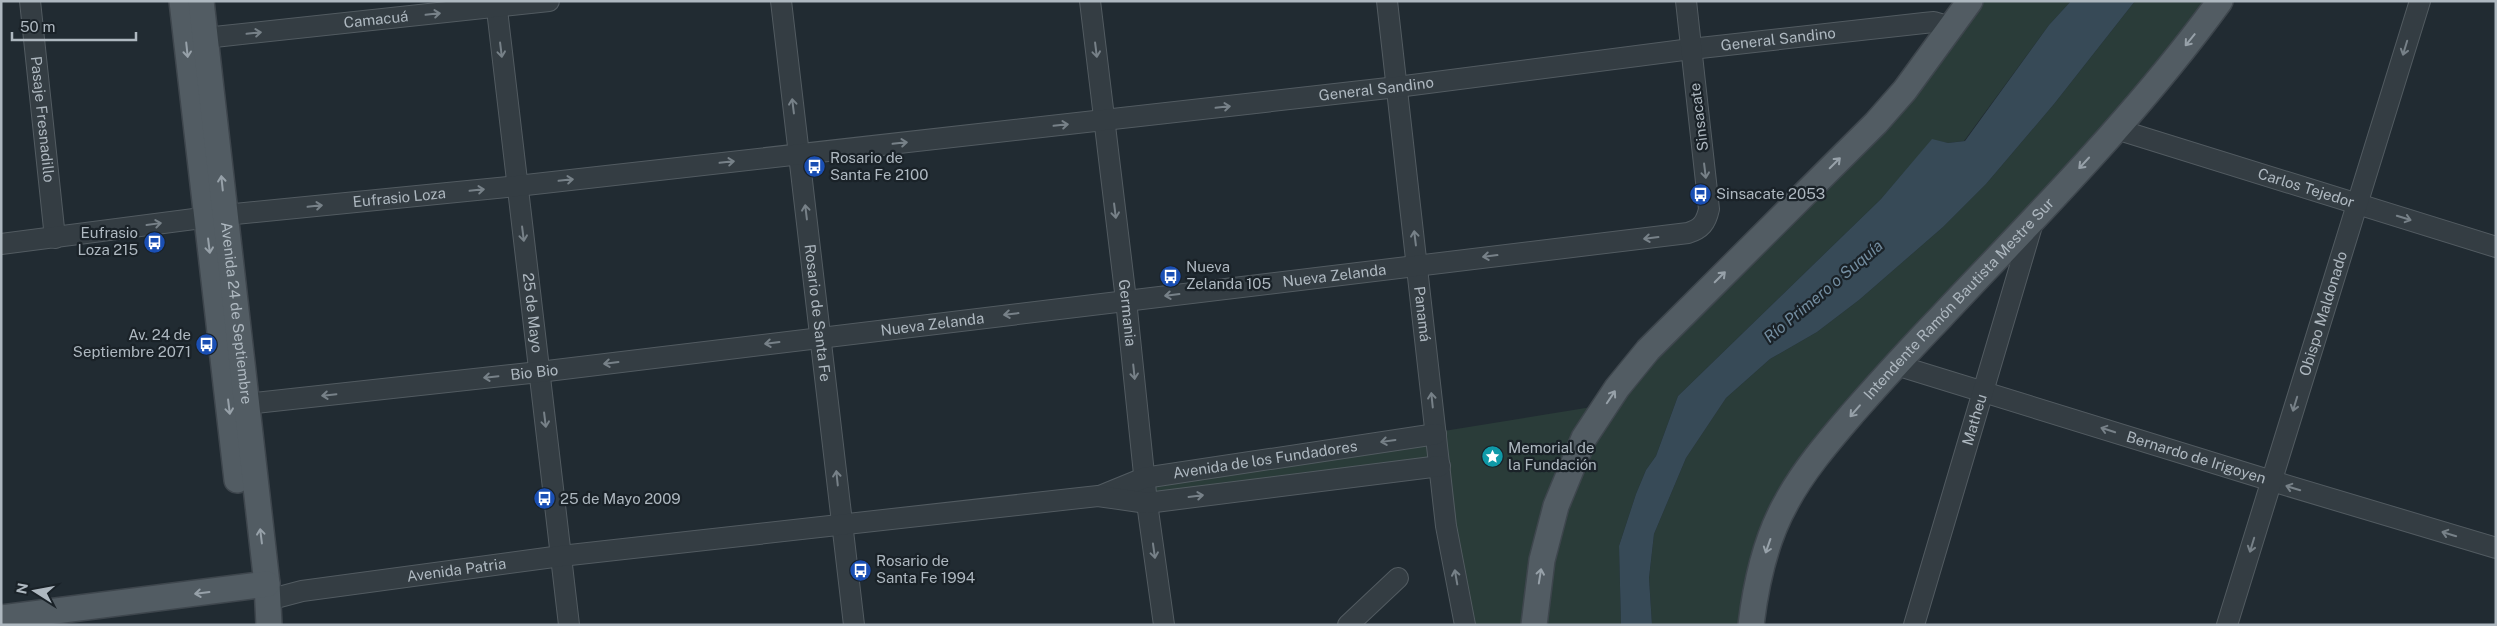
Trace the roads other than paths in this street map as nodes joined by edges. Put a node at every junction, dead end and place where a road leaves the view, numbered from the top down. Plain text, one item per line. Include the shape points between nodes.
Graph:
1 (30, 1) edge
2 (182, 1) edge
3 (201, 1) edge
4 (549, 1) edge
5 (781, 1) edge
6 (1090, 1) edge
7 (1387, 1) edge
8 (1686, 1) edge
9 (1970, 1) edge
10 (2220, 1) edge
11 (2420, 1) edge
12 (496, 4) edge
13 (1951, 27) junction
14 (205, 38) junction
15 (1691, 49) junction
16 (1397, 87) junction
17 (1104, 120) junction
18 (2116, 129) junction
19 (799, 154) junction
20 (518, 186) junction
21 (2357, 204) junction
22 (215, 216) junction
23 (2036, 216) junction
24 (1699, 230) joint
25 (55, 238) junction
26 (1, 244) edge
27 (2496, 247) edge
28 (1418, 265) junction
29 (1126, 300) junction
30 (821, 338) junction
31 (1896, 365) junction
32 (539, 372) junction
33 (1984, 390) junction
34 (246, 404) junction
35 (1436, 434) junction
36 (1440, 466) junction
37 (1144, 478) junction
38 (2272, 481) junction
39 (1098, 496) junction
40 (1147, 502) junction
41 (842, 526) junction
42 (2496, 548) edge
43 (561, 556) junction
44 (1398, 578) dead end
45 (259, 594) junction
46 (1, 618) edge
47 (72, 625) edge
48 (269, 625) edge
49 (569, 625) edge
50 (854, 625) edge
51 (1164, 625) edge
52 (1348, 625) edge
53 (1465, 625) edge
54 (1534, 625) edge
55 (1751, 625) edge
56 (1914, 625) edge
57 (2227, 625) edge

1 - 25 street, Pasaje Fresnadillo
2 -> 22 main road, Avenida 24 de Septiembre
3 - 14 main road, Avenida 24 de Septiembre
4 - 12 street, Camacuá
19 -> 5 street, Rosario de Santa Fe
6 -> 17 street, Germania
7 - 16 street, Panamá
8 - 15 street, Sinsacate
9 - 13 main road
10 -> 18 main road, Intendente Ramón Bautista Mestre Sur
11 -> 21 street, Obispo Maldonado
14 -> 12 street, Camacuá
12 -> 20 street, 25 de Mayo
13 - 15 street, General Sandino via 1934,22
54 -> 13 main road via 1542,560 1556,506 1584,438 1617,388 1648,350 1876,123 1905,90
22 -> 14 main road, Avenida 24 de Septiembre
15 - 16 street, General Sandino
15 -> 24 street, Sinsacate via 1710,209
17 -> 16 street, General Sandino
28 -> 16 street, Panamá
19 -> 17 street, General Sandino
17 -> 29 street, Germania
18 - 21 street, Carlos Tejedor
18 -> 23 main road, Intendente Ramón Bautista Mestre Sur
20 -> 19 street, Eufrasio Loza
30 -> 19 street, Rosario de Santa Fe
22 -> 20 street, Eufrasio Loza
20 -> 32 street, 25 de Mayo
21 -> 27 street, Carlos Tejedor
21 -> 38 street, Obispo Maldonado
25 -> 22 street, Eufrasio Loza
22 - 34 main road, Avenida 24 de Septiembre
22 -> 45 main road, Avenida 24 de Septiembre via 248,561
23 - 31 main road, Intendente Ramón Bautista Mestre Sur
23 - 33 street, Matheu
24 -> 28 street, Nueva Zelanda
25 - 26 street, Eufrasio Loza
28 -> 29 street, Nueva Zelanda
35 -> 28 street, Panamá
29 -> 30 street, Nueva Zelanda
29 -> 37 street, Germania
30 -> 32 street, Bio Bio
41 -> 30 street, Rosario de Santa Fe
31 - 33 street, Bernardo de Irigoyen
31 -> 55 main road, Intendente Ramón Bautista Mestre Sur via 1830,440 1786,503 1759,575
32 -> 34 street, Bio Bio
32 -> 43 street, 25 de Mayo
38 -> 33 street, Bernardo de Irigoyen
33 - 56 street, Matheu
45 -> 34 main road, Avenida 24 de Septiembre
35 - 36 street, Panamá
35 -> 37 street, Avenida de los Fundadores
40 -> 36 street, Avenida de los Fundadores
53 -> 36 street, Panamá via 1446,526
37 - 39 street, Avenida de los Fundadores
37 - 40 street, Germania
42 -> 38 street, Bernardo de Irigoyen
38 -> 57 street, Obispo Maldonado
39 - 40 street, Avenida de los Fundadores
39 - 41 street, Avenida de los Fundadores
40 -> 51 street, Germania
41 - 43 street, Avenida Patria
41 - 50 street, Rosario de Santa Fe
43 - 45 street, Avenida Patria
43 - 49 street, 25 de Mayo
44 - 52 street
45 -> 46 main road, Avenida Patria
45 - 47 main road, Avenida Patria
45 - 48 main road, Avenida 24 de Septiembre

